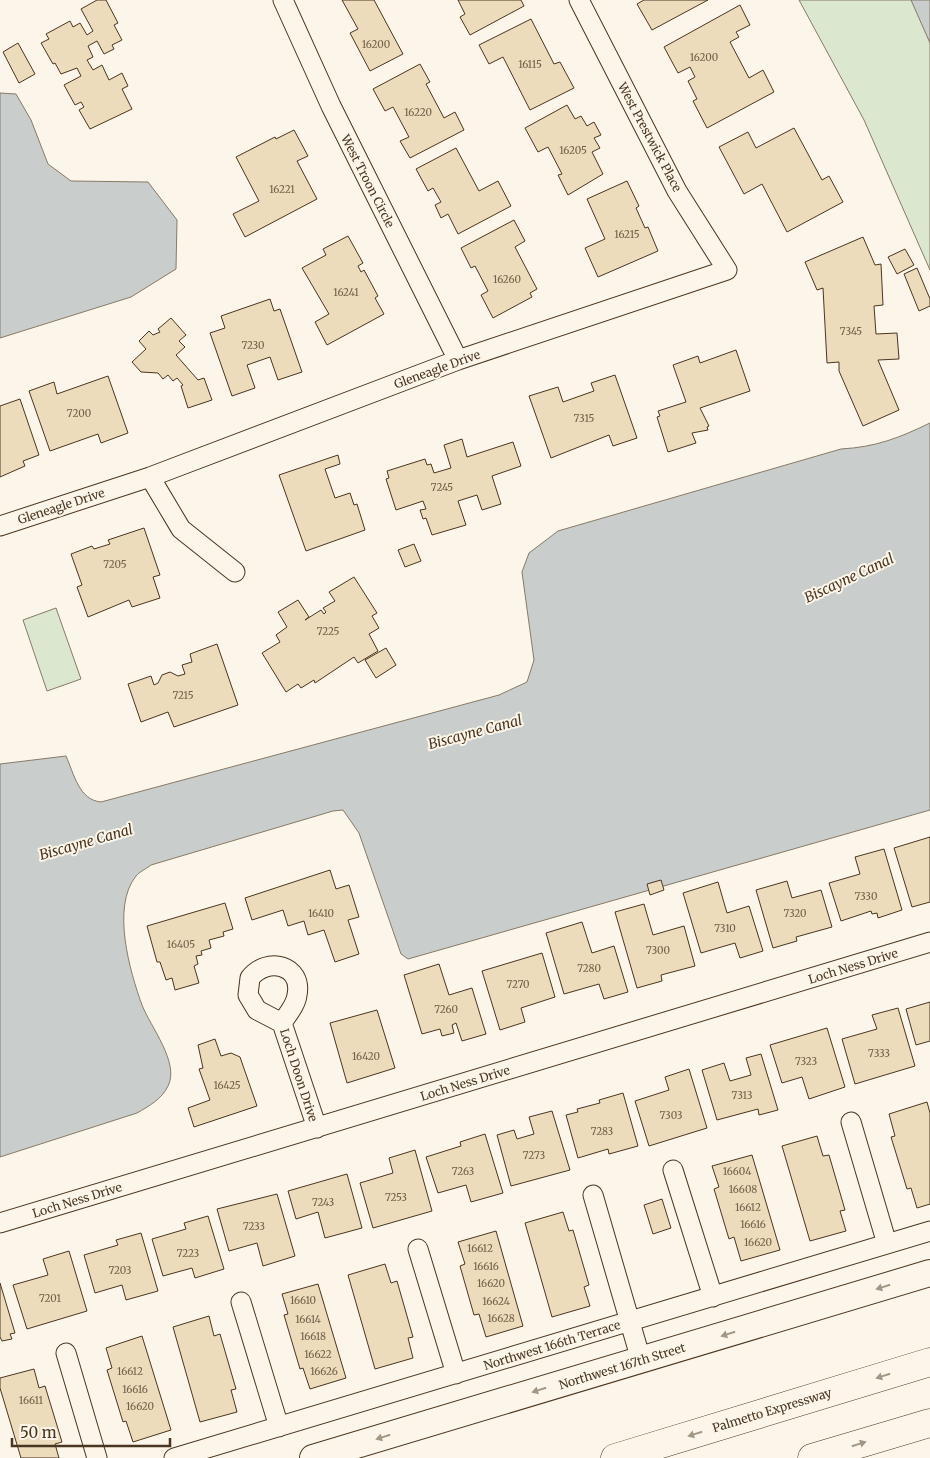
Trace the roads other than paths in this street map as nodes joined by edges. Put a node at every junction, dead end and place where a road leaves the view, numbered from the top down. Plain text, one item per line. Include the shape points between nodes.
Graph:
1 (283, 0) edge
2 (579, 0) edge
3 (727, 270) joint
4 (458, 360) junction
5 (150, 477) junction
6 (0, 526) edge
7 (235, 572) dead end
8 (930, 942) edge
9 (282, 1023) dead end
10 (851, 1122) dead end
11 (317, 1128) junction
12 (673, 1170) dead end
13 (594, 1195) dead end
14 (0, 1223) edge
15 (930, 1231) edge
16 (887, 1244) junction
17 (418, 1249) dead end
18 (930, 1273) edge
19 (713, 1297) junction
20 (241, 1302) dead end
21 (630, 1321) junction
22 (66, 1353) dead end
23 (641, 1360) junction
24 (930, 1362) edge
25 (456, 1374) junction
26 (930, 1423) edge
27 (279, 1427) junction
28 (97, 1458) edge
29 (174, 1458) edge
30 (313, 1458) edge
31 (615, 1458) edge
32 (812, 1458) edge

1 - 4 street, West Troon Circle via 331,106
2 - 3 street, West Prestwick Place via 677,190
3 - 4 street, Gleneagle Drive
4 - 5 street, Gleneagle Drive
5 - 6 street, Gleneagle Drive
5 - 7 street via 181,530
8 - 11 street, Loch Ness Drive
9 - 11 street, Loch Doon Drive
10 - 16 street
11 - 14 street, Loch Ness Drive
12 - 19 street
13 - 21 street
15 - 16 street, Northwest 166th Terrace
16 - 19 street, Northwest 166th Terrace
17 - 25 street
18 -> 23 street, Northwest 167th Street
19 - 21 street, Northwest 166th Terrace
20 - 27 street
21 - 23 street
21 - 25 street, Northwest 166th Terrace
22 - 28 street
23 -> 30 street, Northwest 167th Street
24 -> 31 highway, Palmetto Expressway
25 - 27 street, Northwest 166th Terrace
32 -> 26 highway
27 - 29 street, Northwest 166th Terrace

